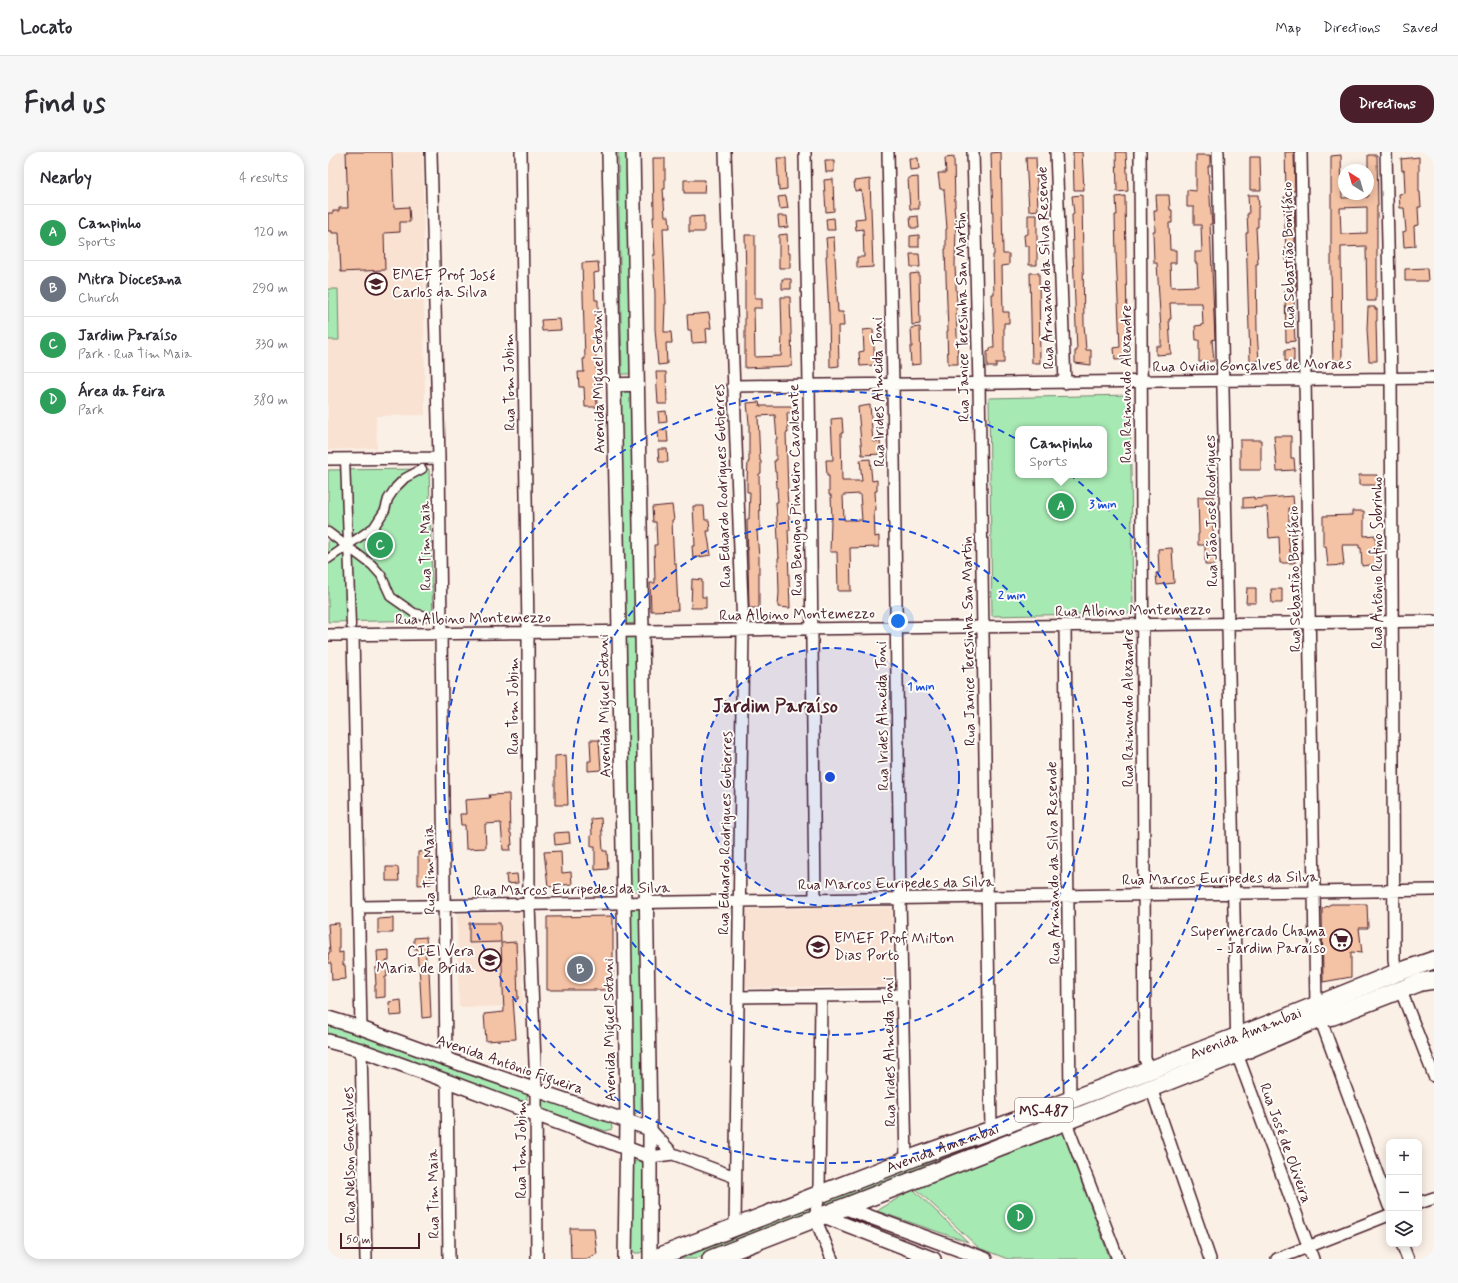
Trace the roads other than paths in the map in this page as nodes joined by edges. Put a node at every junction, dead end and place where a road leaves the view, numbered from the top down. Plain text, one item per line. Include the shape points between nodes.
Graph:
1 (431, 152) edge
2 (521, 152) edge
3 (609, 152) edge
4 (633, 152) edge
5 (724, 152) edge
6 (805, 152) edge
7 (888, 152) edge
8 (973, 152) edge
9 (1056, 152) edge
10 (1140, 152) edge
11 (1218, 152) edge
12 (1301, 152) edge
13 (1386, 152) edge
14 (1434, 378) edge
15 (1390, 379) junction
16 (1305, 380) junction
17 (1223, 381) junction
18 (1141, 382) junction
19 (1065, 383) junction
20 (637, 384) junction
21 (893, 384) junction
22 (979, 384) junction
23 (614, 385) junction
24 (809, 385) junction
25 (734, 386) junction
26 (439, 458) junction
27 (328, 459) edge
28 (345, 459) junction
29 (422, 469) dead end
30 (328, 532) edge
31 (348, 546) junction
32 (328, 559) edge
33 (430, 617) dead end
34 (1392, 621) junction
35 (1434, 621) edge
36 (1309, 622) junction
37 (1228, 623) junction
38 (1143, 624) junction
39 (1065, 625) junction
40 (982, 626) junction
41 (896, 628) junction
42 (743, 629) junction
43 (812, 629) junction
44 (352, 630) junction
45 (619, 631) junction
46 (642, 631) junction
47 (528, 632) junction
48 (441, 633) junction
49 (328, 635) edge
50 (1393, 890) junction
51 (1434, 890) edge
52 (1314, 892) junction
53 (1234, 893) junction
54 (1144, 894) junction
55 (1068, 896) junction
56 (988, 897) junction
57 (900, 898) junction
58 (815, 900) junction
59 (739, 901) junction
60 (646, 902) junction
61 (624, 903) junction
62 (529, 905) junction
63 (444, 906) junction
64 (359, 907) junction
65 (1434, 960) edge
66 (1396, 973) junction
67 (1434, 980) edge
68 (1401, 991) junction
69 (902, 995) junction
70 (821, 996) junction
71 (738, 997) junction
72 (1318, 1011) junction
73 (328, 1018) edge
74 (361, 1028) junction
75 (1237, 1037) junction
76 (328, 1041) edge
77 (361, 1050) junction
78 (1237, 1054) junction
79 (446, 1059) junction
80 (1150, 1070) junction
81 (1434, 1076) edge
82 (447, 1081) junction
83 (1151, 1088) junction
84 (536, 1090) junction
85 (1070, 1100) junction
86 (535, 1114) junction
87 (1065, 1120) junction
88 (627, 1121) junction
89 (650, 1129) junction
90 (991, 1130) junction
91 (625, 1147) junction
92 (673, 1154) junction
93 (650, 1156) junction
94 (906, 1160) junction
95 (735, 1177) junction
96 (819, 1194) junction
97 (1386, 1198) edge
98 (1434, 1198) edge
99 (1422, 1202) edge
100 (848, 1209) junction
101 (818, 1216) junction
102 (1386, 1216) edge
103 (845, 1224) junction
104 (735, 1227) junction
105 (1308, 1247) junction
106 (1403, 1247) edge
107 (737, 1254) edge
108 (366, 1259) edge
109 (449, 1259) edge
110 (537, 1259) edge
111 (625, 1259) edge
112 (650, 1259) edge
113 (653, 1259) edge
114 (711, 1259) edge
115 (832, 1259) edge
116 (933, 1259) edge
117 (984, 1259) edge
118 (1118, 1259) edge
119 (1210, 1259) edge
120 (1277, 1259) edge
121 (1313, 1259) edge
122 (1408, 1259) edge

1 - 26 street, Rua Tim Maia
2 - 47 street, Rua Tom Jobim
3 - 23 street, Avenida Miguel Sotani
4 - 20 street
5 - 25 street, Rua Eduardo Rodrigues Gutierres
6 - 24 street, Rua Benigno Pinheiro Cavalcante
7 - 21 street, Rua Irides Almeida Toni
8 - 22 street, Rua Janice Teresinha San Martin
9 - 19 street, Rua Armando da Silva Resende
10 - 18 street, Rua Raimundo Alexandre
11 - 17 street, Rua João José Rodrigues
12 - 16 street, Rua Sebastião Bonifácio
13 - 15 street, Rua Antônio Rufino Sobrinho
14 - 15 street, Rua Ovidio Gonçalves de Moraes
15 - 16 street, Rua Ovidio Gonçalves de Moraes
15 - 34 street, Rua Antônio Rufino Sobrinho
16 - 17 street, Rua Ovidio Gonçalves de Moraes
16 - 36 street, Rua Sebastião Bonifácio
17 - 18 street, Rua Ovidio Gonçalves de Moraes
17 - 37 street, Rua João José Rodrigues
18 - 19 street, Rua Ovidio Gonçalves de Moraes
18 - 38 street, Rua Raimundo Alexandre
19 - 22 street, Rua Ovidio Gonçalves de Moraes
20 - 23 street
20 - 46 street
21 - 22 street, Rua Ovidio Gonçalves de Moraes
21 - 24 street, Rua Ovidio Gonçalves de Moraes
21 - 41 street, Rua Irides Almeida Toni
22 - 40 street, Rua Janice Teresinha San Martin
23 - 45 street, Avenida Miguel Sotani
24 - 25 street, Rua Ovidio Gonçalves de Moraes
24 - 43 street, Rua Benigno Pinheiro Cavalcante
25 - 42 street, Rua Eduardo Rodrigues Gutierres
26 - 28 street
26 - 48 street, Rua Tim Maia
27 - 28 street
28 - 31 street
29 - 31 street via 405,478 396,487 388,498 386,510 374,527
30 - 31 street
31 - 32 street
31 - 33 street via 381,575 391,597 414,613
31 - 44 street
34 - 35 street, Rua Albino Montemezzo
34 - 36 street, Rua Albino Montemezzo
34 - 50 street, Rua Antônio Rufino Sobrinho
36 - 37 street, Rua Albino Montemezzo
36 - 52 street, Rua Sebastião Bonifácio
37 - 38 street, Rua Albino Montemezzo
37 - 53 street, Rua João José Rodrigues
38 - 39 street, Rua Albino Montemezzo
38 - 54 street, Rua Raimundo Alexandre
39 - 40 street, Rua Albino Montemezzo
39 - 55 street, Rua Armando da Silva Resende
40 - 41 street, Rua Albino Montemezzo
40 - 56 street, Rua Janice Teresinha San Martin
41 - 43 street, Rua Albino Montemezzo
41 - 57 street, Rua Irides Almeida Toni
42 - 43 street, Rua Albino Montemezzo
42 - 46 street, Rua Albino Montemezzo
42 - 59 street, Rua Eduardo Rodrigues Gutierres
43 - 58 street, Rua Benigno Pinheiro Cavalcante
44 - 48 street, Rua Albino Montemezzo
44 - 49 street, Rua Albino Montemezzo
44 - 64 street
45 - 46 street, Rua Albino Montemezzo
45 - 47 street, Rua Albino Montemezzo
45 - 61 street, Avenida Miguel Sotani
46 - 60 street
47 - 48 street, Rua Albino Montemezzo
47 - 62 street, Rua Tom Jobim
48 - 63 street, Rua Tim Maia
50 - 51 street, Rua Marcos Euripedes da Silva
50 - 52 street, Rua Marcos Euripedes da Silva
50 - 66 street, Rua Antônio Rufino Sobrinho
52 - 53 street, Rua Marcos Euripedes da Silva
52 - 72 street, Rua Sebastião Bonifácio
53 - 54 street, Rua Marcos Euripedes da Silva
53 - 75 street, Rua João José Rodrigues
54 - 55 street, Rua Marcos Euripedes da Silva
54 - 80 street, Rua Raimundo Alexandre via 1145,1059
55 - 56 street, Rua Marcos Euripedes da Silva
55 - 85 street, Rua Armando da Silva Resende
56 - 57 street, Rua Marcos Euripedes da Silva
56 - 90 street, Rua Janice Teresinha San Martin
57 - 58 street, Rua Marcos Euripedes da Silva
57 - 69 street, Rua Irides Almeida Toni
58 - 59 street, Rua Marcos Euripedes da Silva
59 - 60 street, Rua Marcos Euripedes da Silva
59 - 71 street, Rua Eduardo Rodrigues Gutierres
60 - 61 street, Rua Marcos Euripedes da Silva
60 - 89 street
61 - 62 street, Rua Marcos Euripedes da Silva
61 - 88 street, Avenida Miguel Sotani
62 - 63 street, Rua Marcos Euripedes da Silva
62 - 84 street, Rua Tom Jobim
63 - 64 street, Rua Marcos Euripedes da Silva
63 - 79 street, Rua Tim Maia
64 - 74 street
65 - 66 main road, Avenida Amambai / MS-487
66 - 72 main road, Avenida Amambai / MS-487
67 - 68 main road, Avenida Amambai via 1421,982
68 - 72 main road, Avenida Amambai via 1333,1016
68 - 81 street
69 - 70 street
69 - 94 street, Rua Irides Almeida Toni
70 - 71 street
70 - 96 street
71 - 95 street, Rua Eduardo Rodrigues Gutierres
72 - 75 main road, Avenida Amambai / MS-487
72 - 78 main road, Avenida Amambai
72 - 97 street, Rua Sebastião Bonifácio
73 - 74 street, Avenida Antônio Figueira
74 - 79 street, Avenida Antônio Figueira
75 - 78 street, Rua José de Oliveira
75 - 80 main road, Avenida Amambai / MS-487
76 - 77 street, Avenida Antônio Figueira
77 - 82 street, Avenida Antônio Figueira
77 - 108 street, Rua Nelson Gonçalves
78 - 83 main road, Avenida Amambai
78 - 105 street, Rua José de Oliveira
79 - 84 street, Avenida Antônio Figueira
80 - 85 main road, Avenida Amambai / MS-487
82 - 86 street, Avenida Antônio Figueira
82 - 109 street, Rua Tim Maia
83 - 87 main road, Avenida Amambai
83 - 119 street
84 - 86 street, Rua Tom Jobim
84 - 88 street, Avenida Antônio Figueira
85 - 90 main road, Avenida Amambai / MS-487
86 - 91 street, Avenida Antônio Figueira
86 - 110 street, Rua Tom Jobim
87 - 100 main road, Avenida Amambai
87 - 118 street
88 - 89 street, Avenida Antônio Figueira
88 - 91 street, Avenida Miguel Sotani
89 - 92 street, Avenida Antônio Figueira
89 - 93 street
90 - 94 main road, Avenida Amambai / MS-487
91 - 93 street, Avenida Antônio Figueira
91 - 111 street, Avenida Miguel Sotani
92 - 93 street, Avenida Antônio Figueira
92 - 95 street, Avenida Antônio Figueira
93 - 112 street
94 - 96 main road, Avenida Amambai / MS-487
95 - 104 street, Rua Eduardo Rodrigues Gutierres
96 - 101 street
96 - 104 main road, Avenida Amambai / MS-487
98 - 99 street
100 - 101 main road, Avenida Amambai
100 - 103 street
100 - 117 street
101 - 103 street
101 - 107 main road, Avenida Amambai
101 - 115 street
102 - 105 street
103 - 116 street
104 - 113 main road, Avenida Amambai / MS-487
105 - 120 street
105 - 121 street, Rua José de Oliveira
106 - 122 street
107 - 114 main road, Avenida Amambai

